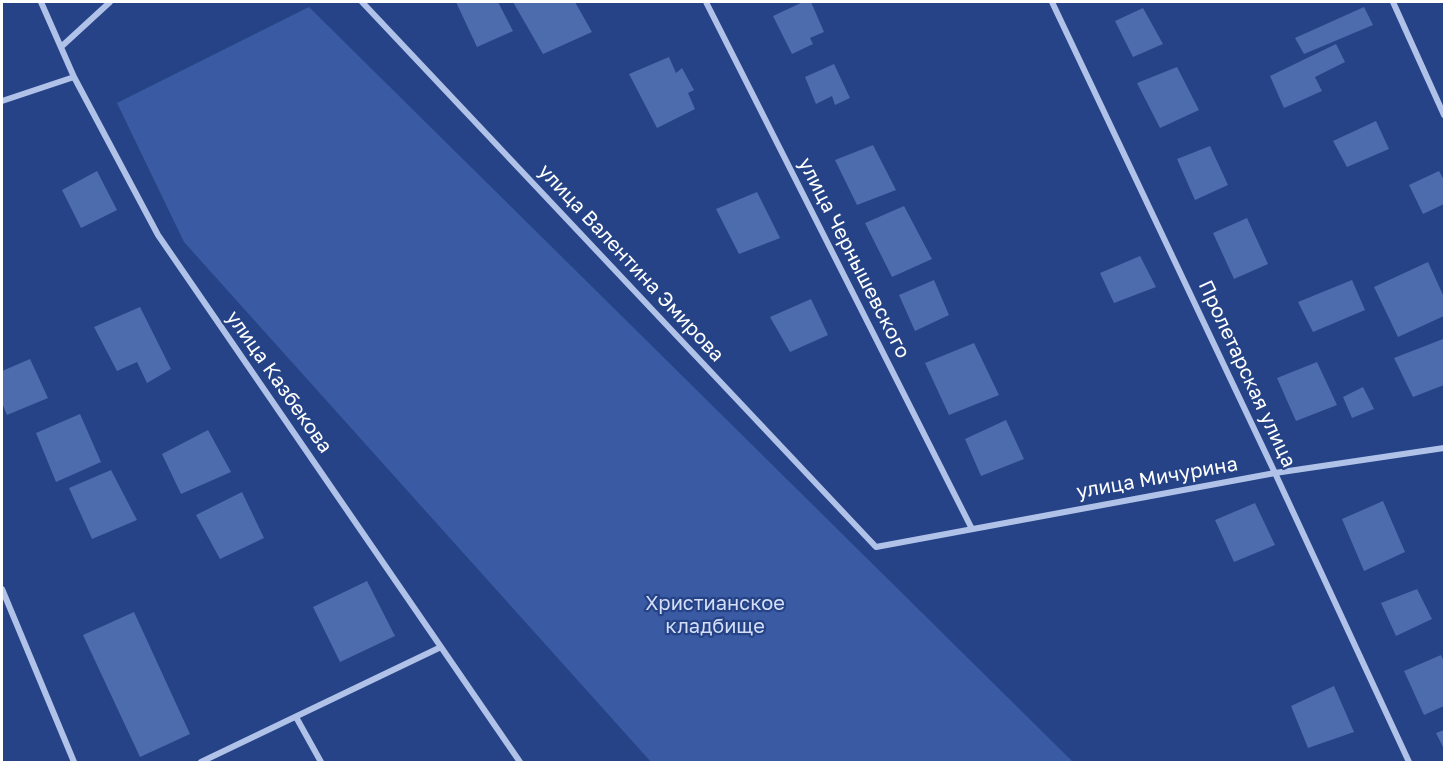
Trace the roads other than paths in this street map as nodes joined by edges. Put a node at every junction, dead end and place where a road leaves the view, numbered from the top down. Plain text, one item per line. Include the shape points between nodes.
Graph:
1 (41, 2) edge
2 (110, 2) edge
3 (362, 2) edge
4 (706, 2) edge
5 (1052, 2) edge
6 (1393, 2) edge
7 (61, 46) junction
8 (74, 77) junction
9 (2, 101) edge
10 (1444, 115) edge
11 (1444, 448) edge
12 (1275, 473) junction
13 (972, 529) junction
14 (876, 547) joint
15 (2, 589) edge
16 (441, 647) junction
17 (296, 717) junction
18 (74, 762) edge
19 (201, 762) edge
20 (321, 762) edge
21 (520, 762) edge
22 (1408, 762) edge

1 - 7 street, улица Казбекова
2 - 7 street
3 - 14 street, улица Валентина Эмирова
4 - 13 street, улица Чернышевского
5 - 12 street, Пролетарская улица
6 - 10 street
7 - 8 street, улица Казбекова
8 - 9 street
8 - 16 street, улица Казбекова via 158,235
11 - 12 street, улица Мичурина
12 - 13 street, улица Мичурина
12 - 22 street, Пролетарская улица
13 - 14 street, улица Мичурина
15 - 18 street
16 - 17 street
16 - 21 street, улица Казбекова
17 - 19 street
17 - 20 street

